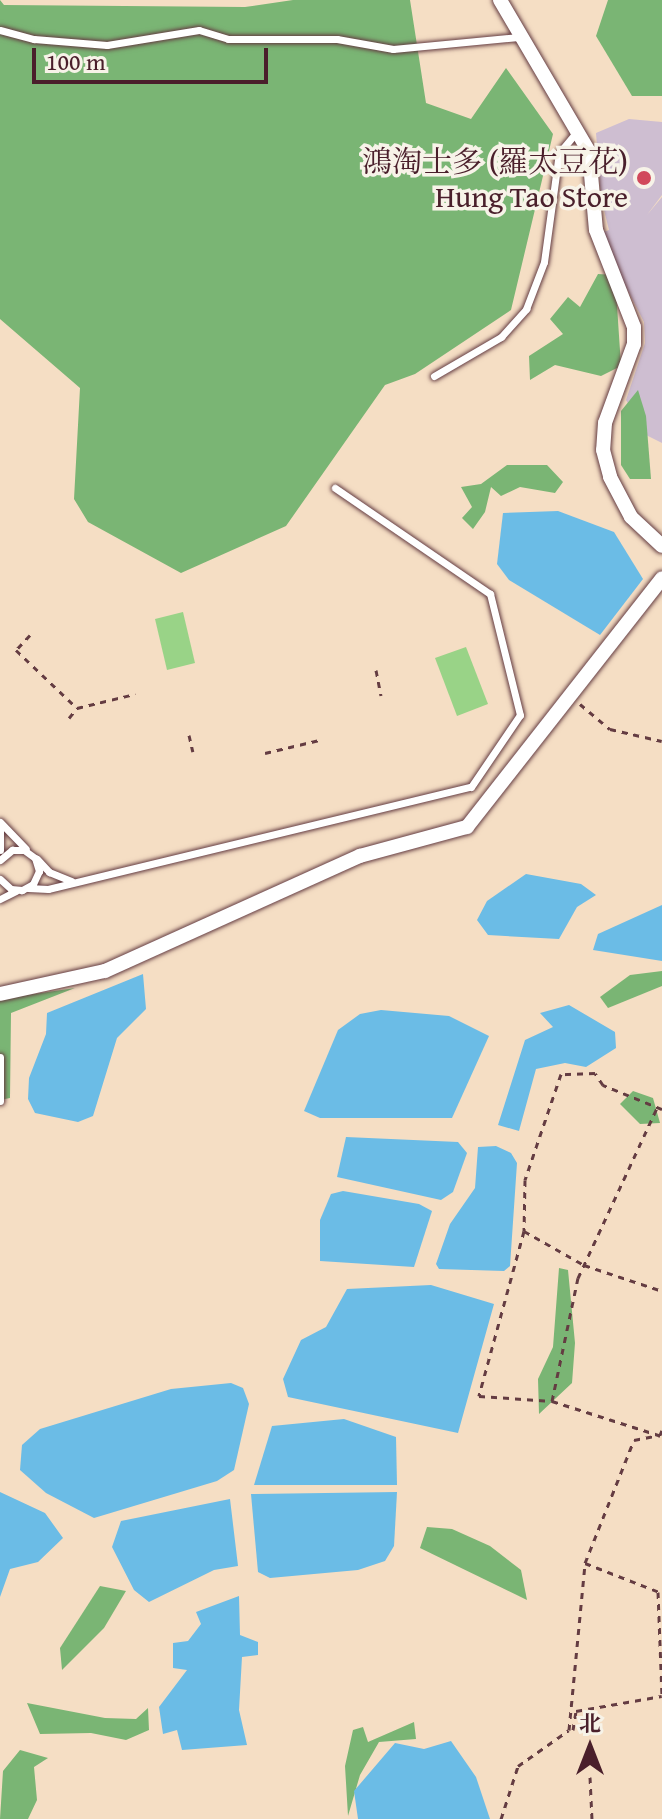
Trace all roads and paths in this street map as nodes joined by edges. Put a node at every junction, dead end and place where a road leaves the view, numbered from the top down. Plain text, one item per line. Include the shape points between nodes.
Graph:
1 (500, 0) edge
2 (0, 30) edge
3 (518, 37) junction
4 (575, 134) junction
5 (434, 376) dead end
6 (335, 488) dead end
7 (662, 546) edge
8 (662, 578) edge
9 (30, 635) dead end
10 (376, 670) dead end
11 (135, 694) dead end
12 (570, 695) junction
13 (381, 696) dead end
14 (77, 708) junction
15 (69, 718) dead end
16 (189, 735) dead end
17 (319, 740) dead end
18 (662, 741) edge
19 (193, 752) dead end
20 (265, 753) dead end
21 (0, 820) edge
22 (0, 850) edge
23 (33, 855) junction
24 (0, 860) edge
25 (0, 879) edge
26 (71, 881) junction
27 (25, 889) junction
28 (0, 899) edge
29 (0, 994) edge
30 (0, 1057) edge
31 (0, 1101) edge
32 (660, 1108) edge
33 (524, 1231) junction
34 (584, 1265) junction
35 (662, 1291) edge
36 (552, 1401) junction
37 (661, 1434) edge
38 (585, 1563) junction
39 (660, 1593) edge
40 (662, 1696) edge
41 (571, 1730) junction
42 (590, 1777) dead end
43 (501, 1819) edge
44 (592, 1819) edge

1 - 3 street
2 - 3 lane via 34,39 107,45 199,30 228,39 337,39 393,49
3 - 4 street
4 - 5 lane via 559,153 544,262 526,309 501,337
4 - 7 street via 589,152 596,230 634,327 634,344 605,423 603,450 631,517
6 - 26 lane via 490,594 519,720 465,791
8 - 12 street
9 - 14 path via 16,650
10 - 13 path
11 - 14 path
12 - 18 path via 610,729
12 - 29 street via 467,827 360,856 105,971
14 - 15 path
16 - 19 path
17 - 20 path
21 - 22 lane
21 - 23 lane
23 - 24 lane via 12,850
23 - 26 lane via 49,872
23 - 27 lane via 37,878
25 - 27 lane via 11,889
26 - 27 lane
27 - 28 lane
30 - 31 lane
32 - 33 path via 603,1085 595,1073 561,1074 525,1180
32 - 34 path
33 - 34 path
33 - 36 path via 479,1396
34 - 35 path
34 - 36 path
36 - 37 path
37 - 38 path via 634,1440
38 - 39 path
38 - 41 path
39 - 40 path
40 - 41 path via 576,1711
41 - 43 path via 518,1766
42 - 44 path

